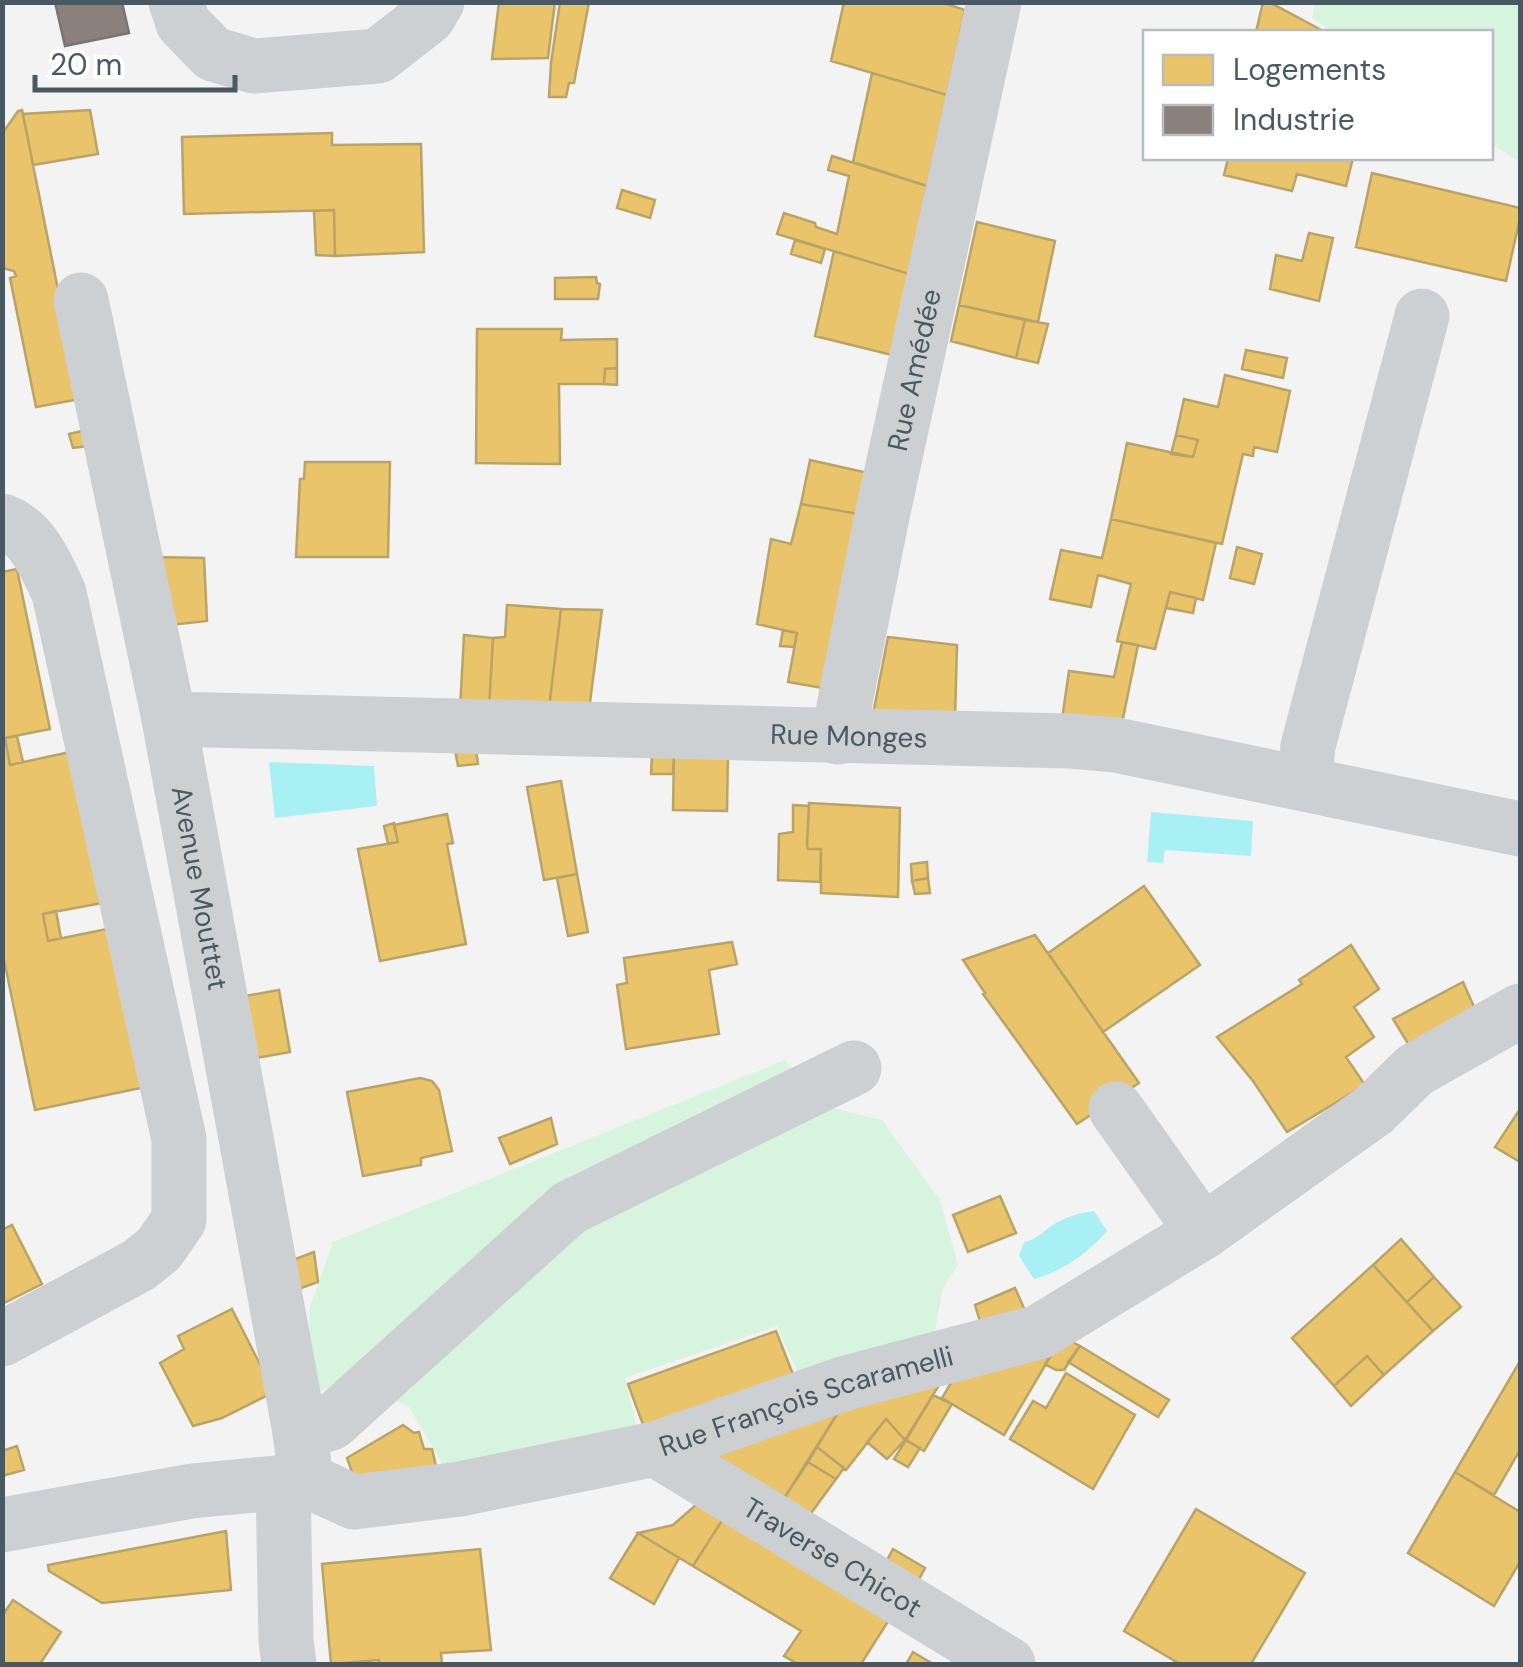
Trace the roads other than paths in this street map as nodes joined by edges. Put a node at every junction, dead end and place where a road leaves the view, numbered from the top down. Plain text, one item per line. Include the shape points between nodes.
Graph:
1 (176, 2) edge
2 (437, 2) edge
3 (994, 2) edge
4 (81, 300) dead end
5 (1422, 316) dead end
6 (2, 521) edge
7 (169, 719) junction
8 (838, 737) junction
9 (1304, 784) junction
10 (1520, 829) edge
11 (1520, 1011) edge
12 (854, 1068) dead end
13 (1116, 1109) dead end
14 (1204, 1232) junction
15 (2, 1339) edge
16 (654, 1449) junction
17 (297, 1465) junction
18 (2, 1525) edge
19 (289, 1664) edge
20 (1008, 1664) edge

1 - 2 street via 183,24 213,54 254,66 378,56
3 - 8 street, Rue Amédée
4 - 7 street, Avenue Mouttet
5 - 9 street via 1308,746
6 - 15 street via 39,550 58,593 179,1140 178,1220 159,1248 138,1266
7 - 8 street, Rue Monges
7 - 17 street, Avenue Mouttet
8 - 9 street, Rue Monges via 1116,745
9 - 10 street, Rue Monges
11 - 14 street, Rue François Scaramelli via 1415,1070 1374,1110
12 - 17 street via 569,1208 331,1423
13 - 14 street
14 - 16 street, Rue François Scaramelli via 1038,1332 846,1383
16 - 17 street, Rue François Scaramelli via 460,1489 354,1502
16 - 20 street, Traverse Chicot
17 - 18 street, Rue François Scaramelli
17 - 19 street, Avenue Mouttet

